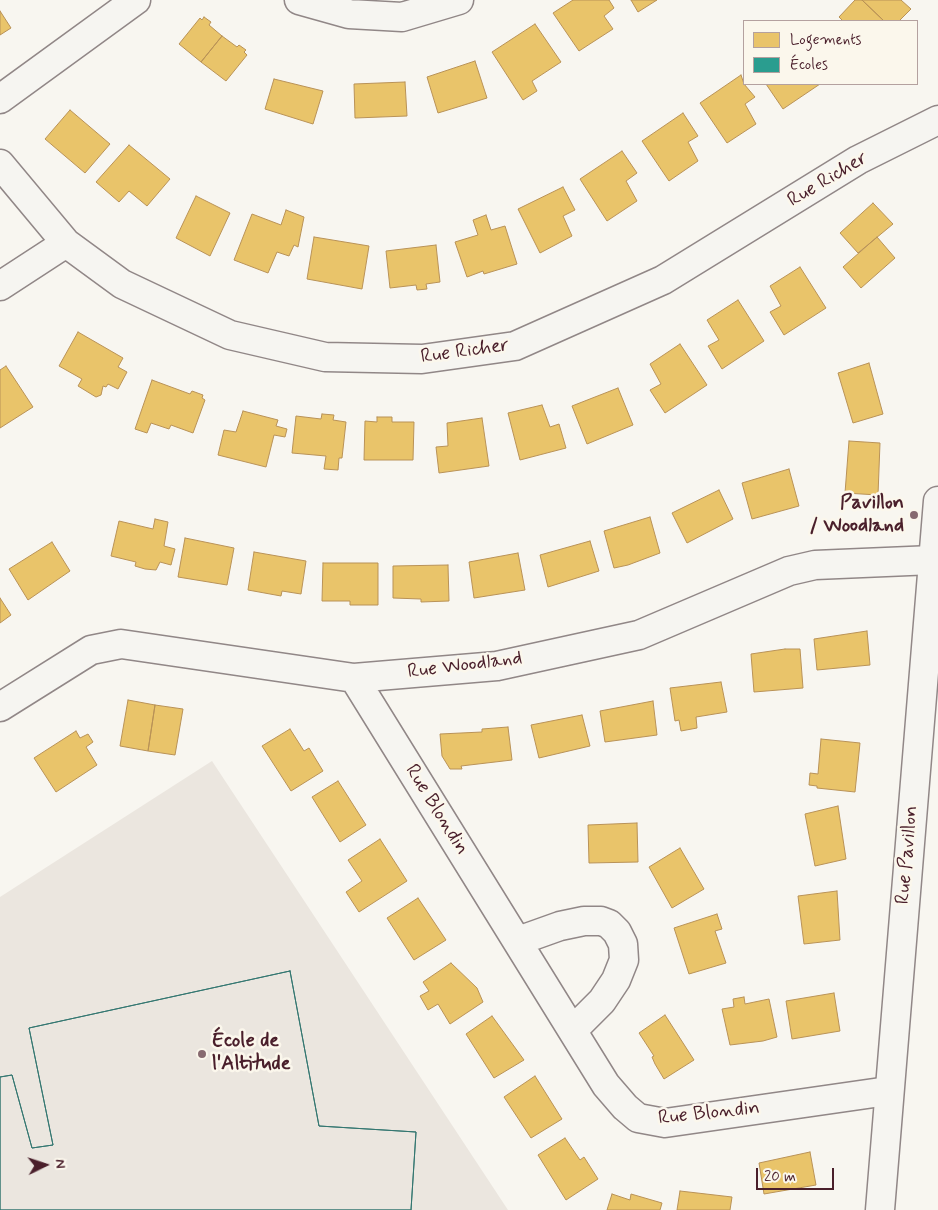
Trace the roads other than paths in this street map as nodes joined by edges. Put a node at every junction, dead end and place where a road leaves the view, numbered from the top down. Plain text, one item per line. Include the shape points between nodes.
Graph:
1 (136, 0) edge
2 (298, 0) edge
3 (459, 0) edge
4 (0, 99) edge
5 (938, 120) edge
6 (0, 164) edge
7 (66, 243) junction
8 (0, 286) edge
9 (938, 501) edge
10 (933, 560) junction
11 (354, 678) junction
12 (0, 707) edge
13 (518, 941) junction
14 (573, 1030) junction
15 (888, 1091) junction
16 (880, 1210) edge

1 - 4 street
2 - 3 street via 349,14 402,17
5 - 7 street, Rue Richer via 858,160 663,280 506,348 422,359 325,357 230,335 122,284
6 - 7 street, Rue Richer
7 - 8 street
9 - 10 street, Rue Pavillon
10 - 11 street, Rue Woodland via 815,565 789,571 640,635 497,666
10 - 15 street, Rue Pavillon
11 - 12 street, Rue Woodland via 120,644 91,650
11 - 13 street, Rue Blondin
13 - 14 street, Rue Blondin
13 - 14 street via 584,921 601,921 617,932 623,944 624,960 616,980 602,1001
14 - 15 street, Rue Blondin via 606,1085 638,1118 664,1123
15 - 16 street, Rue Pavillon

